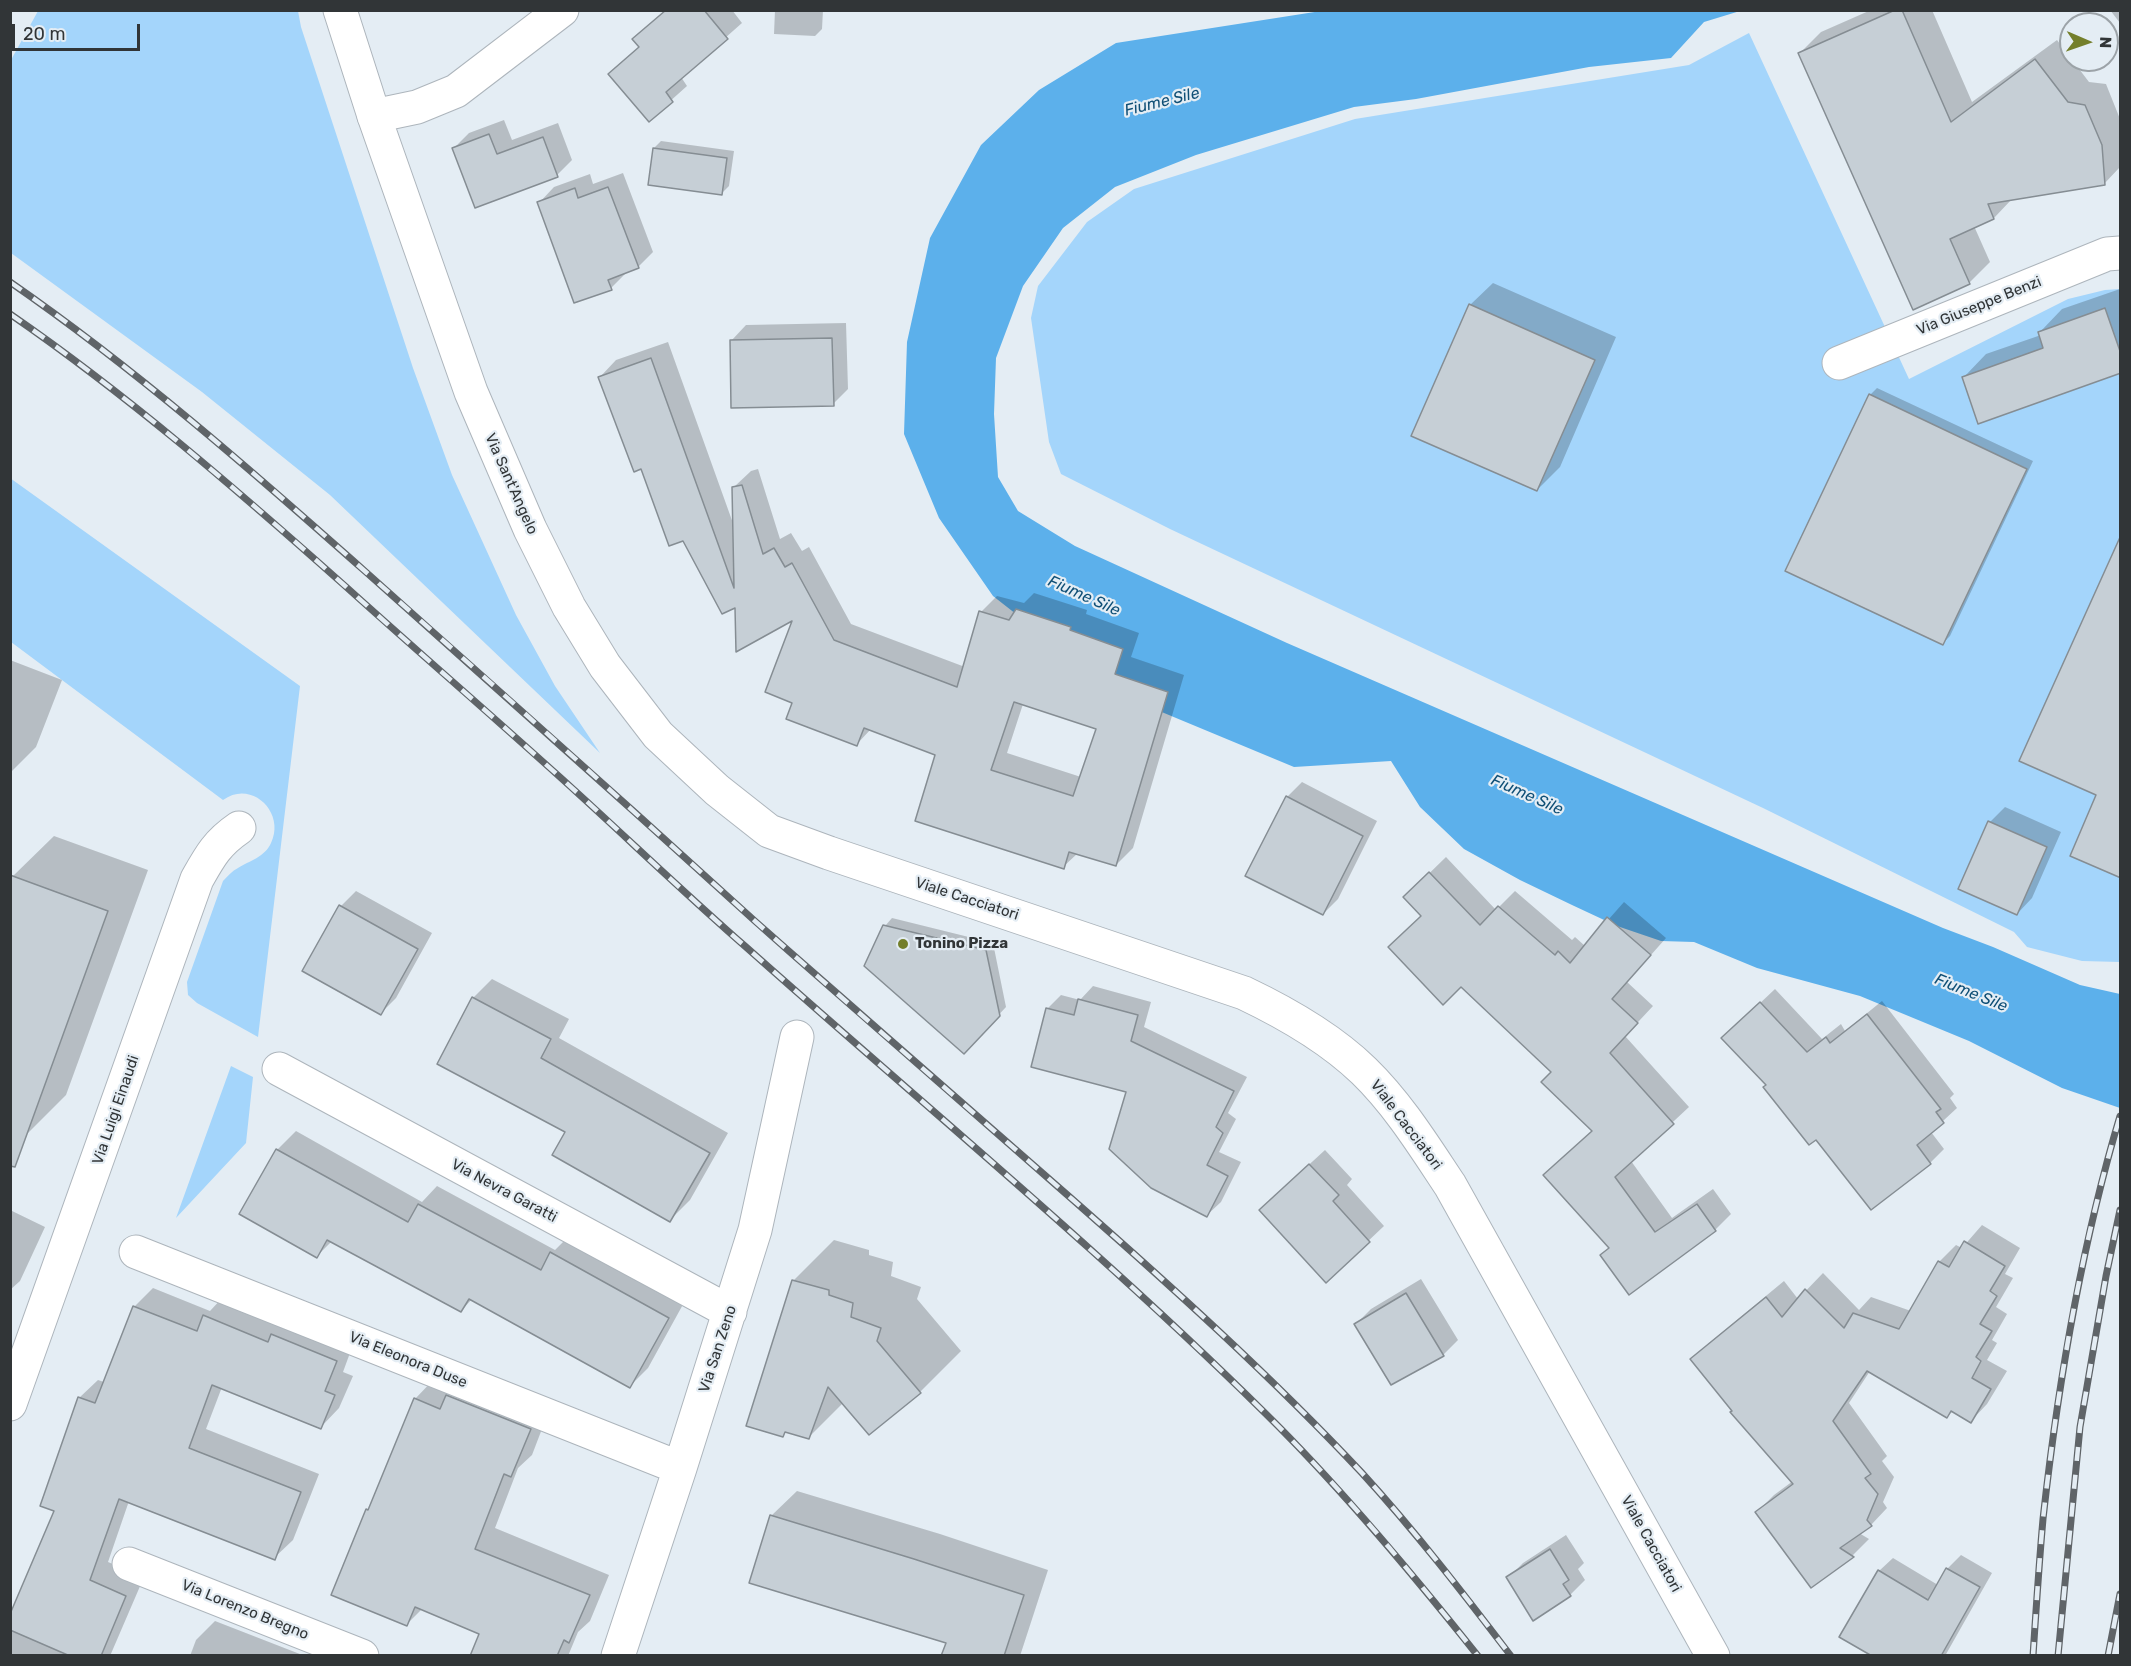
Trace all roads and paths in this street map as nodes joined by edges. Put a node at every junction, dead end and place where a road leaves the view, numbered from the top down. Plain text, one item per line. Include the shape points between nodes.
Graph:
1 (340, 10) edge
2 (562, 10) edge
3 (374, 116) junction
4 (2121, 253) edge
5 (1839, 363) dead end
6 (239, 828) dead end
7 (829, 854) joint
8 (797, 1037) dead end
9 (279, 1069) dead end
10 (136, 1252) dead end
11 (730, 1312) junction
12 (10, 1404) edge
13 (680, 1468) junction
14 (129, 1563) dead end
15 (362, 1656) edge
16 (618, 1656) edge
17 (1713, 1656) edge

1 - 3 street, Via Sant'Angelo
2 - 3 street via 456,91 417,107
3 - 7 street, Via Sant'Angelo via 471,392 530,529 599,656 658,735 717,790 769,831
4 - 5 street, Via Giuseppe Benzi via 2107,254
6 - 12 street, Via Luigi Einaudi via 213,850 197,879
7 - 17 street, Viale Cacciatori via 1244,993 1324,1039 1363,1071 1422,1142 1450,1185
8 - 11 street, Via San Zeno via 755,1230
9 - 11 street, Via Nevra Garatti
10 - 13 street, Via Eleonora Duse
11 - 13 street, Via San Zeno
13 - 16 street, Via San Zeno
14 - 15 street, Via Lorenzo Bregno

